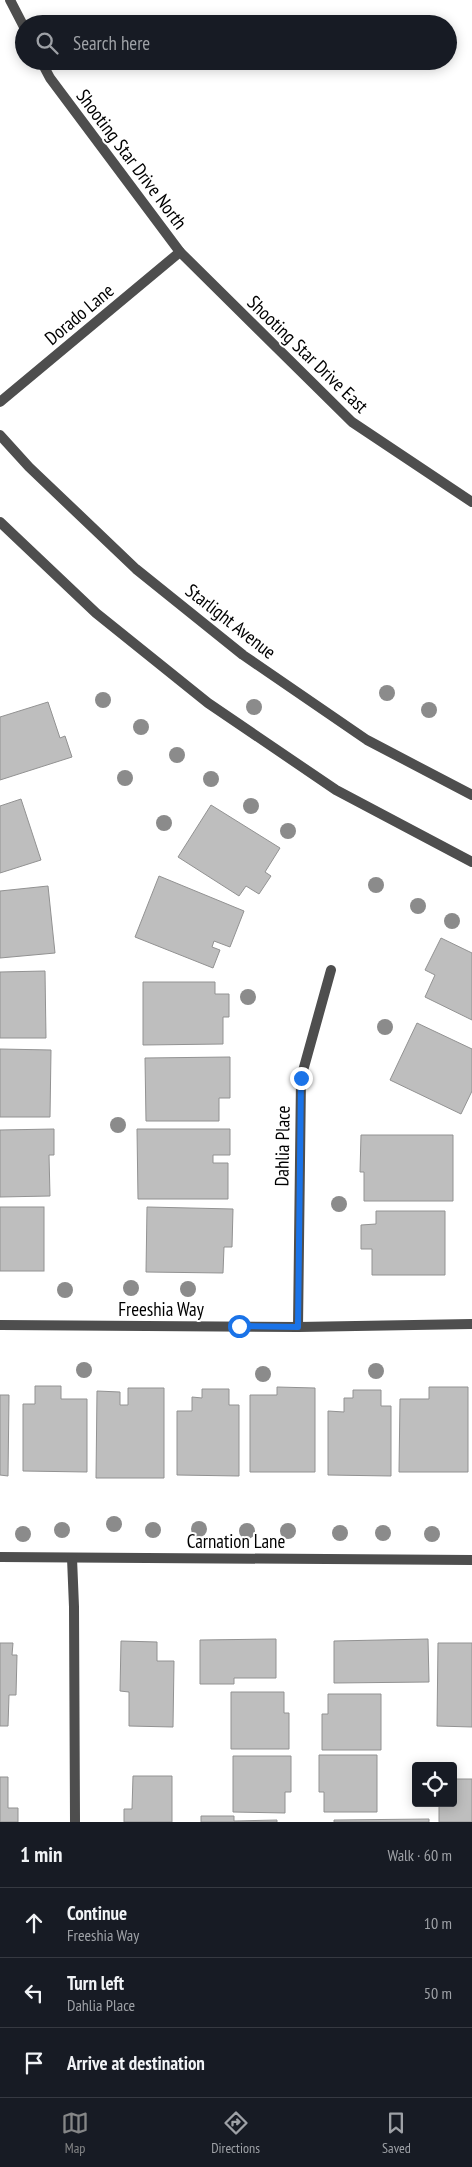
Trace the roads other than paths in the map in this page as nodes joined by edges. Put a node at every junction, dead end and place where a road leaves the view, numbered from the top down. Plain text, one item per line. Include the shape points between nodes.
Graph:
1 (10, 0) edge
2 (18, 15) edge
3 (46, 70) edge
4 (180, 252) junction
5 (0, 402) edge
6 (0, 435) edge
7 (472, 502) edge
8 (0, 522) edge
9 (472, 795) edge
10 (472, 862) edge
11 (331, 970) dead end
12 (472, 1324) edge
13 (0, 1325) edge
14 (298, 1327) junction
15 (0, 1557) edge
16 (72, 1558) junction
17 (472, 1560) edge
18 (75, 1822) edge

1 - 2 street
3 - 4 street, Shooting Star Drive North
4 - 5 street, Dorado Lane
4 - 7 street, Shooting Star Drive East via 352,422
6 - 9 street, Starlight Avenue via 136,569 243,655 367,740
8 - 10 street via 96,613 208,703 336,790
11 - 14 street, Dahlia Place via 301,1078
12 - 14 street, Freeshia Way
13 - 14 street, Freeshia Way
15 - 16 street, Carnation Lane
16 - 17 street, Carnation Lane
16 - 18 street

